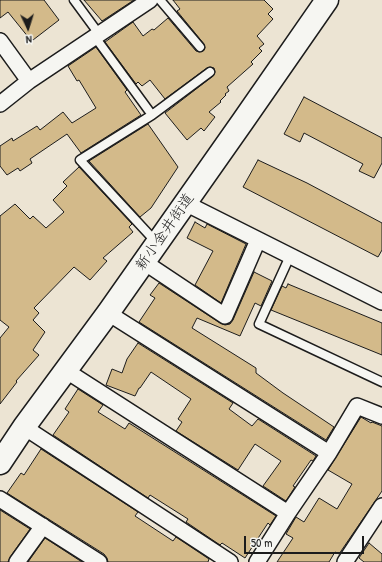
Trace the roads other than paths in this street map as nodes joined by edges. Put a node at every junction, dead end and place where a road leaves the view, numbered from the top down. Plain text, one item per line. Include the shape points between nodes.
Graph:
1 (74, 0) edge
2 (160, 0) edge
3 (327, 0) edge
4 (142, 2) edge
5 (97, 35) junction
6 (0, 41) edge
7 (200, 47) dead end
8 (210, 72) dead end
9 (29, 81) junction
10 (0, 104) edge
11 (152, 115) junction
12 (185, 203) junction
13 (258, 240) junction
14 (157, 242) junction
15 (290, 256) junction
16 (144, 262) junction
17 (382, 302) edge
18 (108, 313) junction
19 (66, 370) junction
20 (382, 382) edge
21 (382, 416) edge
22 (24, 427) junction
23 (330, 453) junction
24 (0, 463) edge
25 (0, 499) edge
26 (288, 513) junction
27 (380, 515) edge
28 (43, 526) junction
29 (81, 558) edge
30 (17, 562) edge
31 (99, 562) edge
32 (230, 562) edge
33 (257, 562) edge
34 (345, 562) edge

1 - 5 lane
2 - 7 lane
3 - 12 main road, 新小金井街道
4 - 5 street
5 - 9 street
5 - 11 lane
6 - 9 street
8 - 11 lane
9 - 10 street
11 - 14 lane via 80,160
12 - 13 street
12 - 14 main road, 新小金井街道
13 - 15 street
13 - 16 street via 225,316
14 - 16 main road, 新小金井街道
15 - 17 street
15 - 20 lane via 259,324
16 - 18 main road, 新小金井街道
18 - 19 main road, 新小金井街道
18 - 23 street
19 - 22 main road, 新小金井街道
19 - 26 street
21 - 23 street via 357,406
22 - 24 main road, 新小金井街道
22 - 32 street
23 - 26 street
25 - 28 street
26 - 33 street
27 - 34 street
28 - 29 street
28 - 30 street
29 - 31 street

